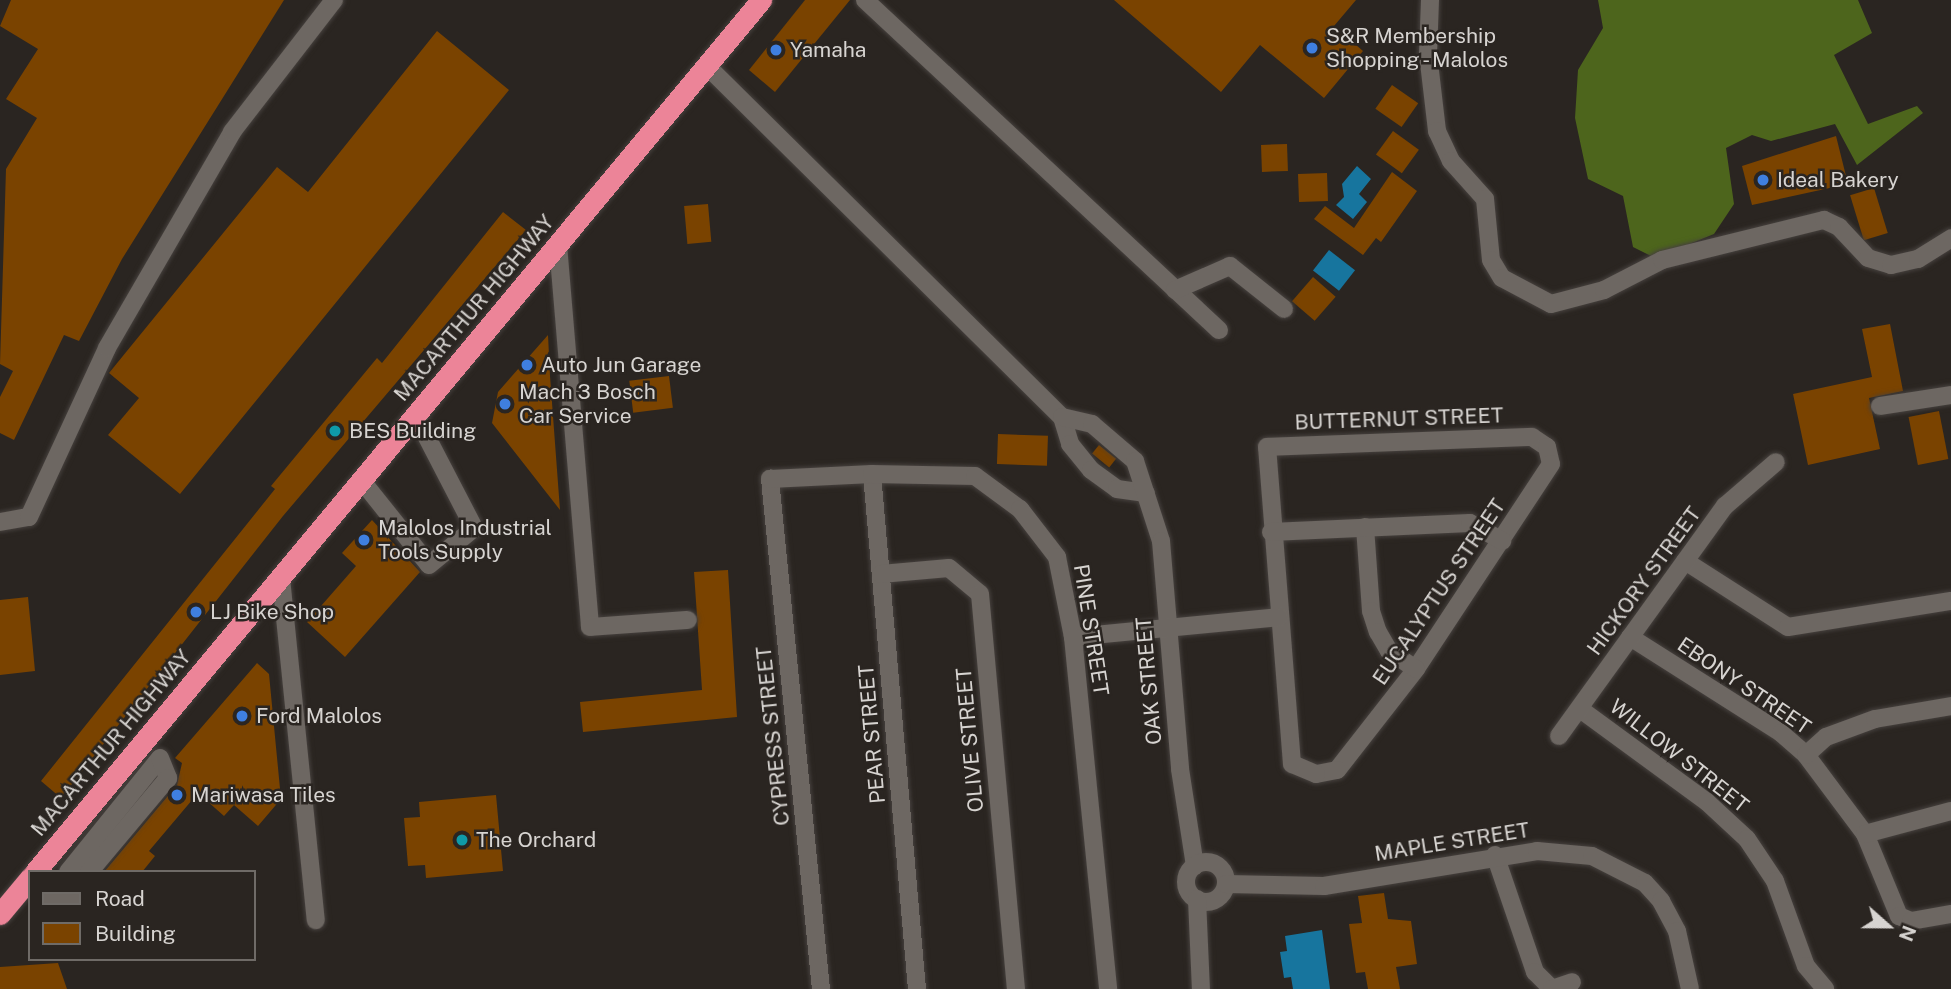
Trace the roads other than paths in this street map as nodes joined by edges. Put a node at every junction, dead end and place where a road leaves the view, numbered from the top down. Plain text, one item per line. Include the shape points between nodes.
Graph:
1 (334, 0) edge
2 (761, 0) edge
3 (864, 0) edge
4 (1430, 0) edge
5 (707, 66) junction
6 (1951, 238) edge
7 (558, 245) junction
8 (1175, 290) junction
9 (1284, 309) dead end
10 (1219, 330) dead end
11 (1951, 395) edge
12 (1880, 406) dead end
13 (416, 416) junction
14 (1062, 417) junction
15 (1532, 437) joint
16 (1776, 462) dead end
17 (872, 474) junction
18 (770, 478) joint
19 (362, 481) junction
20 (1146, 494) junction
21 (0, 522) edge
22 (1366, 527) junction
23 (1271, 532) junction
24 (1503, 541) junction
25 (1685, 561) junction
26 (881, 574) junction
27 (281, 578) junction
28 (1951, 601) edge
29 (1279, 617) junction
30 (688, 620) dead end
31 (1166, 629) junction
32 (1073, 637) junction
33 (1630, 638) junction
34 (1416, 669) junction
35 (1951, 706) edge
36 (1580, 709) junction
37 (1559, 736) dead end
38 (1806, 755) junction
39 (1951, 811) edge
40 (76, 823) junction
41 (1866, 834) junction
42 (96, 837) junction
43 (1495, 855) junction
44 (1195, 866) junction
45 (37, 870) edge
46 (70, 870) edge
47 (91, 870) edge
48 (28, 880) edge
49 (1226, 884) junction
50 (1197, 900) junction
51 (0, 914) edge
52 (1951, 915) edge
53 (316, 920) dead end
54 (1572, 982) dead end
55 (821, 989) edge
56 (917, 989) edge
57 (1016, 989) edge
58 (1108, 989) edge
59 (1201, 989) edge
60 (1690, 989) edge
61 (1825, 989) edge

1 - 21 street via 232,132 107,348 29,517
2 - 5 highway, MACARTHUR HIGHWAY
3 - 8 street
4 - 6 street via 1428,54 1437,131 1451,161 1485,199 1491,260 1502,278 1551,304 1604,290 1662,260 1824,220 1839,227 1868,258 1891,265 1918,259
5 - 7 highway, MACARTHUR HIGHWAY
5 - 14 street
7 - 13 highway, MACARTHUR HIGHWAY
7 - 30 street via 590,627
8 - 9 street via 1230,266
8 - 10 street
11 - 12 street
13 - 19 highway, MACARTHUR HIGHWAY
13 - 19 street via 474,528 429,565
14 - 20 street, OAK STREET via 1092,424 1116,441 1135,461
14 - 20 street via 1070,444 1091,470 1117,489
15 - 23 street, BUTTERNUT STREET via 1267,447
15 - 24 street, EUCALYPTUS STREET via 1548,447 1551,464
16 - 25 street, HICKORY STREET via 1726,506
17 - 18 street, PINE STREET
17 - 26 street, PEAR STREET
17 - 32 street, PINE STREET via 975,476 1020,509 1057,557
18 - 55 street, CYPRESS STREET
19 - 27 highway, MACARTHUR HIGHWAY
20 - 31 street, OAK STREET via 1161,541
22 - 23 street
22 - 24 street via 1470,523
22 - 34 street via 1371,611 1378,632 1389,651
23 - 29 street
24 - 34 street, EUCALYPTUS STREET
25 - 28 street via 1788,627
25 - 33 street, HICKORY STREET
26 - 56 street, PEAR STREET
26 - 57 street, OLIVE STREET via 949,568 980,594
27 - 40 highway, MACARTHUR HIGHWAY
27 - 53 street
29 - 31 street
29 - 34 street, EUCALYPTUS STREET via 1292,764 1316,774 1337,770
31 - 32 street
31 - 44 street, OAK STREET
32 - 58 street, PINE STREET
33 - 36 street, HICKORY STREET
33 - 38 street, EBONY STREET via 1781,733
35 - 38 street via 1875,719 1826,737
36 - 37 street, HICKORY STREET
36 - 61 street, WILLOW STREET via 1707,802 1748,839 1775,881 1806,966
38 - 41 street, EBONY STREET
39 - 41 street
40 - 42 street
40 - 45 highway, MACARTHUR HIGHWAY
41 - 52 street, EBONY STREET via 1899,916 1911,921
42 - 46 street
42 - 47 street via 160,758 168,778
43 - 49 street, MAPLE STREET via 1324,886
43 - 54 street via 1535,972 1552,989
43 - 60 street, MAPLE STREET via 1567,851 1617,866 1645,883 1677,931
44 - 49 street via 1216,864
44 - 50 street via 1186,883
48 - 51 highway
49 - 50 street via 1216,899
50 - 59 street

